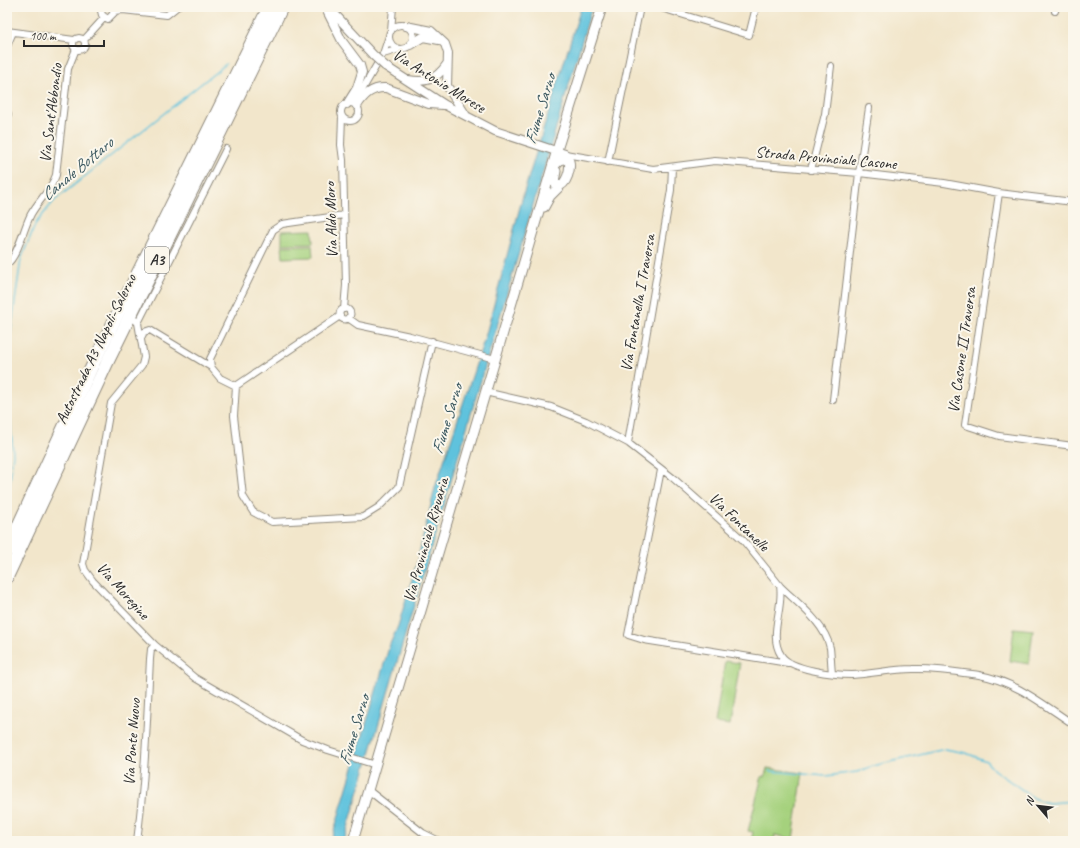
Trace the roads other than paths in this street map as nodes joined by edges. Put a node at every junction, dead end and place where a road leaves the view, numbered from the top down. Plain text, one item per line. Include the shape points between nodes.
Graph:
1 (104, 7) edge
2 (177, 7) edge
3 (269, 7) edge
4 (282, 7) edge
5 (326, 7) edge
6 (393, 7) edge
7 (602, 7) edge
8 (640, 7) edge
9 (658, 7) edge
10 (756, 7) edge
11 (113, 9) edge
12 (392, 14) junction
13 (104, 18) junction
14 (404, 25) junction
15 (10, 32) edge
16 (390, 34) junction
17 (74, 40) junction
18 (84, 40) junction
19 (442, 41) junction
20 (410, 45) junction
21 (7, 46) edge
22 (401, 48) junction
23 (76, 49) junction
24 (383, 54) junction
25 (448, 63) junction
26 (831, 66) dead end
27 (405, 80) junction
28 (353, 105) junction
29 (445, 105) junction
30 (869, 108) dead end
31 (342, 116) junction
32 (466, 116) junction
33 (353, 120) junction
34 (342, 131) junction
35 (226, 149) dead end
36 (563, 156) junction
37 (608, 162) junction
38 (672, 167) junction
39 (552, 168) junction
40 (812, 170) junction
41 (859, 174) junction
42 (557, 183) junction
43 (999, 193) junction
44 (1073, 202) edge
45 (344, 215) junction
46 (536, 224) junction
47 (7, 264) edge
48 (344, 309) junction
49 (340, 316) junction
50 (348, 318) junction
51 (141, 338) junction
52 (432, 341) junction
53 (493, 359) junction
54 (211, 367) junction
55 (236, 386) junction
56 (485, 392) junction
57 (833, 400) dead end
58 (628, 443) junction
59 (1073, 446) edge
60 (661, 470) junction
61 (7, 550) edge
62 (7, 577) edge
63 (780, 586) junction
64 (155, 645) junction
65 (788, 663) junction
66 (832, 673) junction
67 (1073, 724) edge
68 (376, 765) junction
69 (368, 790) junction
70 (423, 833) junction
71 (137, 841) edge
72 (353, 841) edge
73 (422, 841) edge
74 (439, 841) edge

1 - 13 street via 101,13
2 - 11 street via 167,15
3 - 61 highway, Autostrada A3 Napoli-Salerno / A3 via 95,360
4 - 62 highway, Autostrada A3 Napoli-Salerno / A3 via 103,370
5 - 27 street, Via Antonio Morese, bridge via 374,56
5 - 28 street via 342,41 360,65 362,72
6 - 12 street
7 - 36 main road, Via Provinciale Ripuaria via 561,139
8 - 37 street
9 - 10 street via 749,35
11 - 13 street, Via Sant'Abbondio via 110,18
12 - 14 street
12 - 16 street
13 - 18 street, Via Sant'Abbondio
14 - 16 street via 394,28
14 - 19 street via 431,31
14 - 20 street via 411,30 413,36
15 - 17 street
15 - 21 street
16 - 22 street via 392,45
16 - 24 street
17 - 18 street
17 - 23 street, Via Sant'Abbondio
18 - 23 street, Via Sant'Abbondio via 84,48
19 - 20 street via 428,37 418,39
19 - 25 street via 447,49
20 - 22 street
22 - 24 street
23 - 47 street, Via Sant'Abbondio via 68,69 54,183 36,206 13,257
24 - 28 street
25 - 27 street via 441,73 430,80
25 - 32 street via 447,86
26 - 40 street via 825,114
27 - 29 street, Via Antonio Morese
28 - 29 street via 381,87 429,104
28 - 31 street via 342,108
28 - 33 street via 359,114
29 - 32 street, Via Antonio Morese
30 - 41 street
31 - 33 street via 348,121
31 - 34 street, Via Aldo Moro
32 - 36 street, Via Antonio Morese via 495,131
33 - 34 street
34 - 45 street, Via Aldo Moro
35 - 51 street, Via Moregine via 137,322
36 - 37 street, Strada Provinciale Casone
36 - 39 main road
36 - 42 main road, Via Provinciale Ripuaria
37 - 38 street, Strada Provinciale Casone via 654,169
38 - 40 street, Strada Provinciale Casone via 715,161
38 - 58 street, Via Fontanella I Traversa via 671,190
39 - 42 main road
39 - 46 main road, Via Provinciale Ripuaria
40 - 41 street, Strada Provinciale Casone
41 - 43 street, Strada Provinciale Casone via 944,183
41 - 57 street
42 - 46 main road, Via Provinciale Ripuaria
43 - 44 street, Strada Provinciale Casone
43 - 59 street, Via Casone II Traversa via 965,425 999,436
45 - 48 street, Via Aldo Moro
45 - 54 street via 282,224 273,230 210,359
46 - 53 main road, Via Provinciale Ripuaria
48 - 49 street via 341,310
48 - 50 street via 350,311
49 - 50 street
49 - 55 street
50 - 52 street via 358,325
51 - 54 street via 144,332 150,330
51 - 64 street, Via Moregine via 144,357 142,365 111,403 83,564 93,581
52 - 53 street
52 - 55 street via 399,487 379,507 363,517 272,522 253,512 243,496 234,416
53 - 56 main road, Via Provinciale Ripuaria
54 - 55 street via 220,378
56 - 58 street, Via Fontanelle via 551,407 586,421
56 - 68 main road, Via Provinciale Ripuaria
58 - 60 street, Via Fontanelle
60 - 63 street, Via Fontanelle via 743,540
60 - 65 street via 628,635 644,640
63 - 65 street via 782,594 776,640 780,654
63 - 66 street, Via Fontanelle via 825,635 830,648
64 - 68 street, Via Moregine via 195,678 302,740
64 - 71 street, Via Ponte Nuovo via 151,649 150,659 146,746
65 - 66 street
66 - 67 street via 850,675 913,668 980,675 1014,686
68 - 69 main road, Via Provinciale Ripuaria
69 - 70 street
69 - 72 main road, Via Provinciale Ripuaria
70 - 73 street
70 - 74 street

